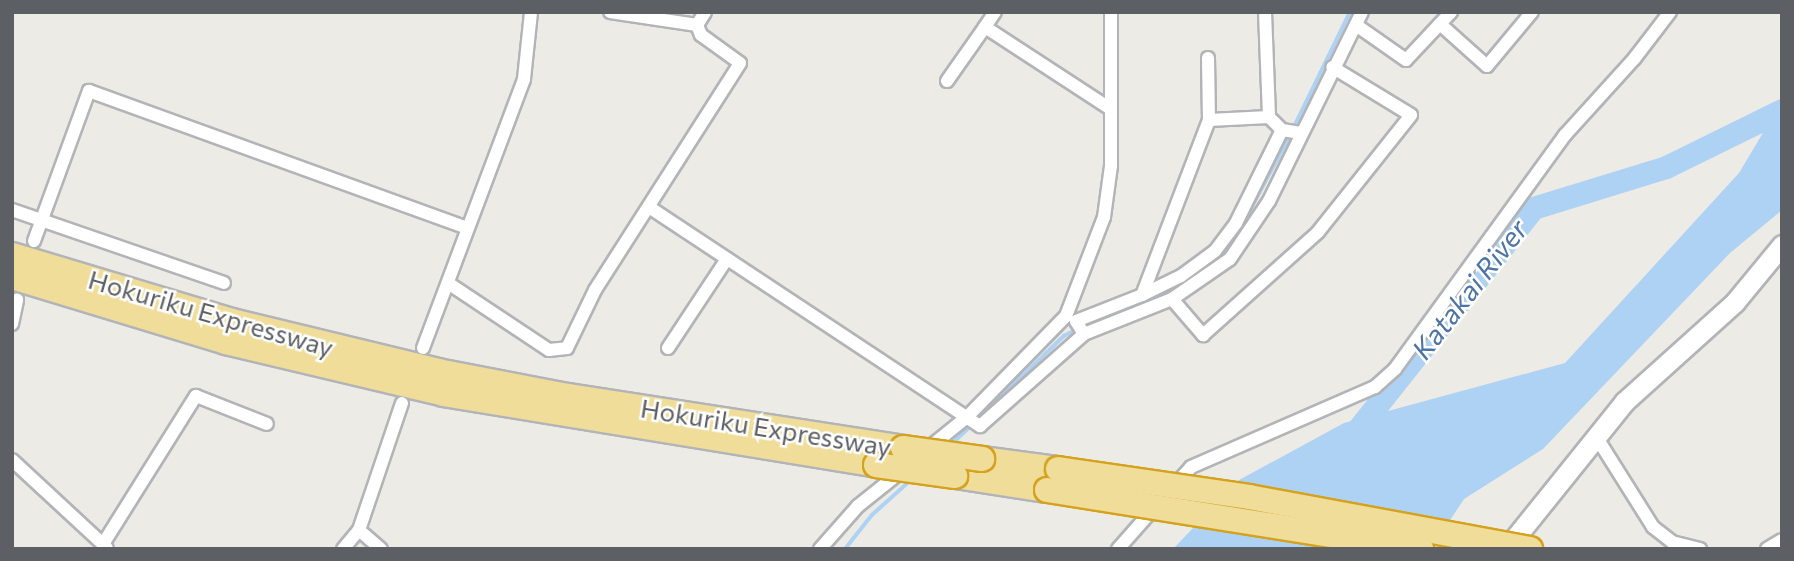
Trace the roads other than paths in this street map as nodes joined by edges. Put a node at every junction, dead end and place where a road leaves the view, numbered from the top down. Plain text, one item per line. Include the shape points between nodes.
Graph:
1 (531, 12) edge
2 (610, 12) edge
3 (705, 12) edge
4 (995, 12) edge
5 (1111, 12) edge
6 (1265, 12) edge
7 (1362, 12) edge
8 (1451, 12) edge
9 (1532, 12) edge
10 (1670, 12) edge
11 (1440, 24) junction
12 (696, 25) junction
13 (1356, 25) junction
14 (985, 27) junction
15 (1208, 58) dead end
16 (1332, 67) junction
17 (947, 81) dead end
18 (1111, 109) junction
19 (1269, 117) junction
20 (1209, 120) junction
21 (1282, 130) junction
22 (1301, 132) junction
23 (649, 207) junction
24 (12, 210) edge
25 (41, 220) junction
26 (467, 228) junction
27 (34, 241) dead end
28 (1782, 245) edge
29 (12, 255) edge
30 (727, 259) junction
31 (225, 283) dead end
32 (448, 283) junction
33 (15, 289) edge
34 (1142, 295) junction
35 (1172, 299) junction
36 (1071, 318) junction
37 (12, 324) edge
38 (1084, 334) junction
39 (423, 348) dead end
40 (668, 348) dead end
41 (402, 403) dead end
42 (967, 417) junction
43 (267, 424) dead end
44 (1597, 438) junction
45 (12, 460) edge
46 (1052, 479) junction
47 (359, 530) junction
48 (1782, 540) edge
49 (105, 546) edge
50 (343, 549) edge
51 (381, 549) edge
52 (820, 549) edge
53 (1118, 549) edge
54 (1421, 549) edge
55 (1506, 549) edge
56 (1530, 549) edge
57 (1700, 549) edge
58 (1767, 549) edge

1 - 26 street via 524,79
2 - 12 street
3 - 12 street
4 - 14 street
5 - 18 street
6 - 19 street
7 - 13 street
8 - 11 street
9 - 11 street via 1488,66
10 - 53 street via 1634,60 1565,135 1395,369 1375,387 1191,467
11 - 13 street via 1406,60
12 - 23 street via 701,35 740,63
13 - 16 street
14 - 17 street
14 - 18 street
15 - 20 street
16 - 22 street
16 - 35 street via 1411,115 1318,232 1203,335
18 - 36 street via 1111,166 1104,217
19 - 20 street
19 - 21 street
20 - 34 street
21 - 22 street
21 - 34 street via 1236,223 1215,251 1181,276
22 - 35 street via 1250,234 1221,267
23 - 30 street
23 - 32 street via 595,290 567,348 549,350
24 - 25 street
25 - 26 street via 89,91
25 - 27 street
25 - 31 street
26 - 32 street
28 - 44 main road via 1735,302 1624,402
29 - 46 highway, Hokuriku Expressway, bridge via 232,321 438,371 568,396 982,459
30 - 40 street
30 - 42 street
32 - 39 street
33 - 37 street
33 - 46 highway, Hokuriku Expressway, bridge via 430,391 560,416 955,476
34 - 36 street
35 - 38 street
36 - 38 street
36 - 42 street
38 - 42 street via 980,426
41 - 47 street
42 - 52 street via 858,506
43 - 49 street via 196,396
44 - 55 main road
44 - 57 street via 1653,527 1672,542
45 - 49 street
46 - 54 highway, Hokuriku Expressway, bridge
46 - 56 highway, Hokuriku Expressway, bridge via 1249,497
47 - 50 street
47 - 51 street
48 - 58 street

